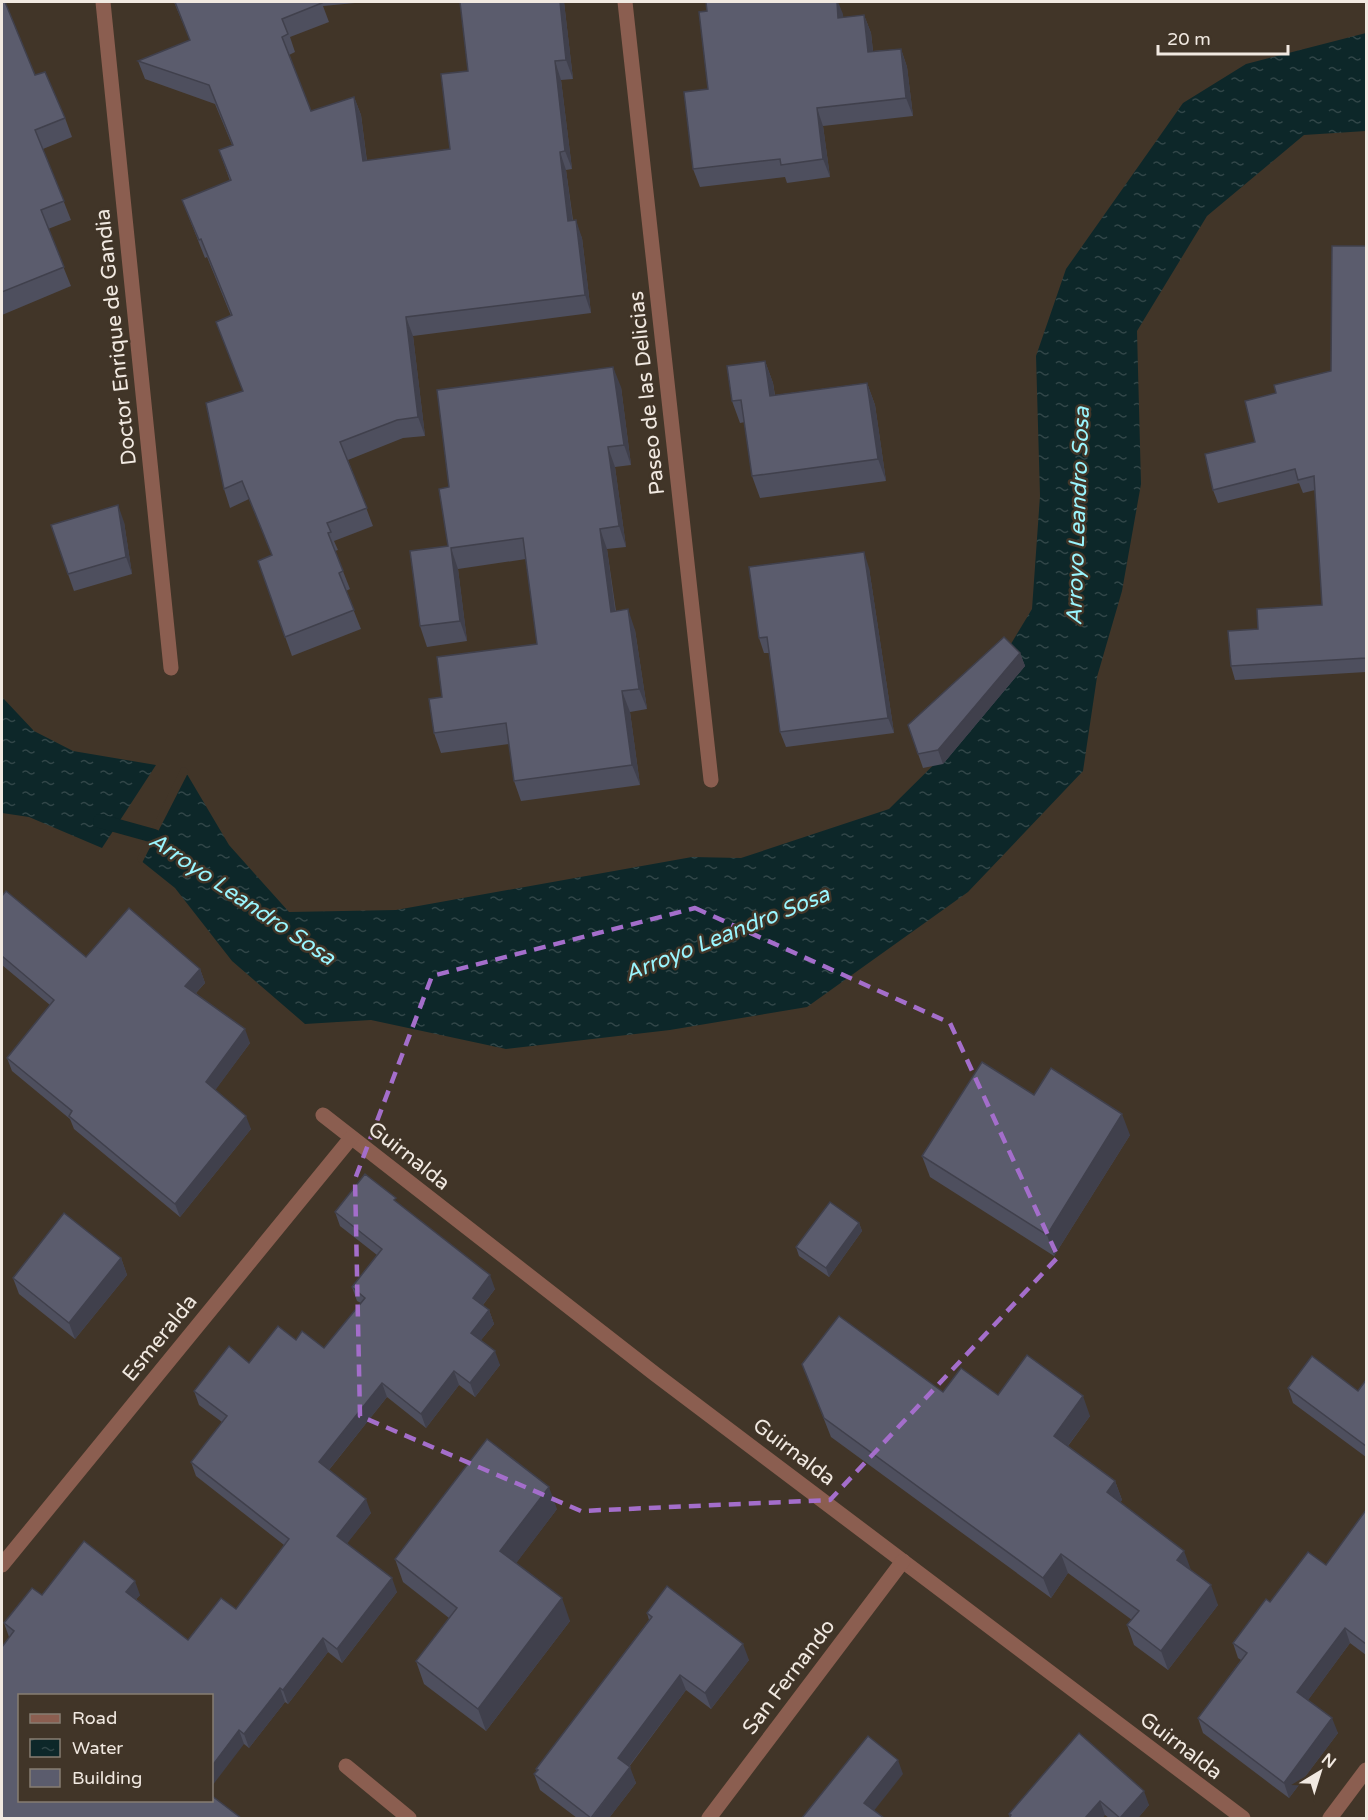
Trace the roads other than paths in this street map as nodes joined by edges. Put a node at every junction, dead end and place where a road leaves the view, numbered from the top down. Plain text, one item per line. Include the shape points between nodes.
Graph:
1 (103, 2) edge
2 (625, 2) edge
3 (171, 668) dead end
4 (711, 780) dead end
5 (323, 1115) dead end
6 (351, 1138) junction
7 (903, 1561) junction
8 (2, 1565) edge
9 (346, 1766) dead end
10 (1366, 1770) edge
11 (409, 1818) edge
12 (709, 1818) edge
13 (1243, 1818) edge
14 (1330, 1818) edge

1 - 3 street, Doctor Enrique de Gandia
2 - 4 street, Paseo de las Delicias
5 - 6 street, Guirnalda
6 - 7 street, Guirnalda
6 - 8 street, Esmeralda
7 - 12 street, San Fernando
7 - 13 street, Guirnalda
9 - 11 street
10 - 14 street

